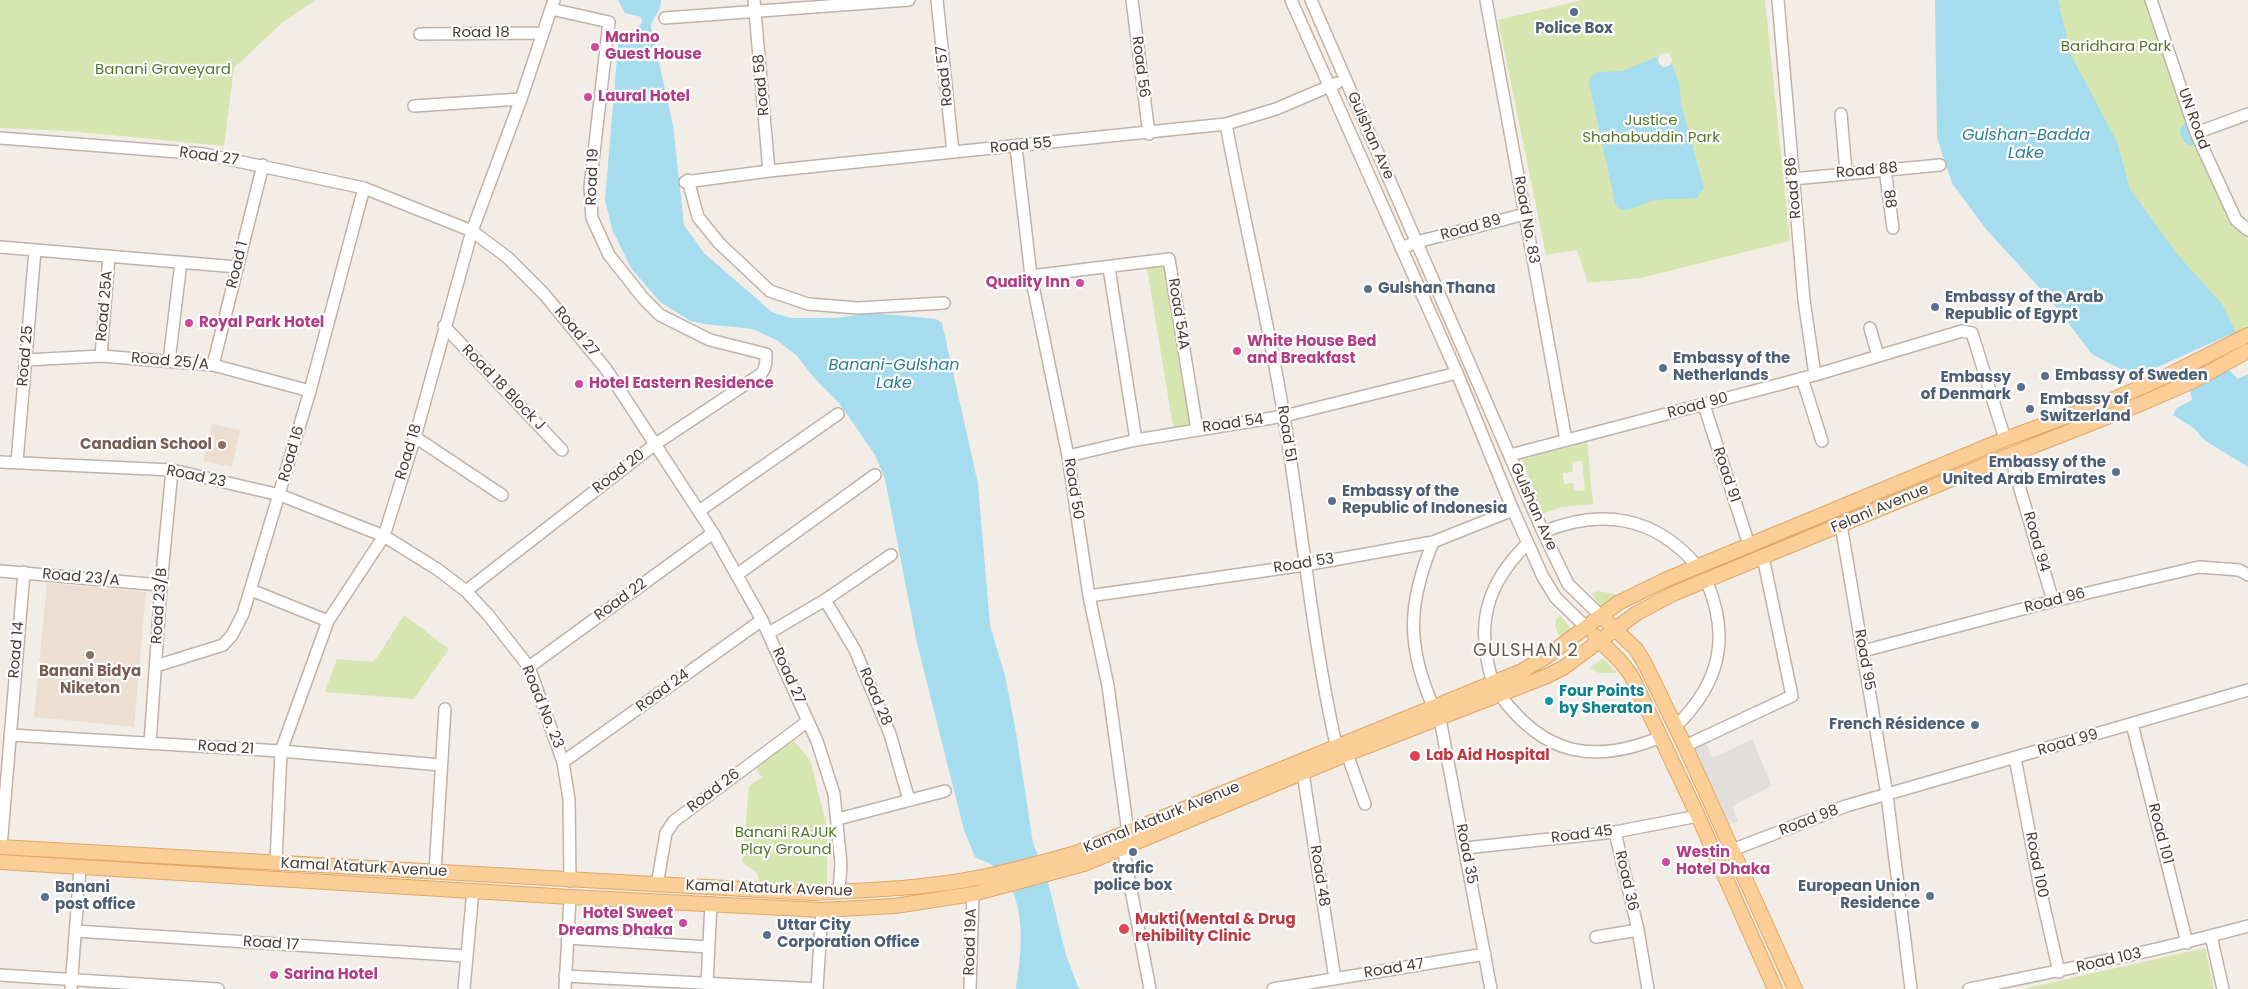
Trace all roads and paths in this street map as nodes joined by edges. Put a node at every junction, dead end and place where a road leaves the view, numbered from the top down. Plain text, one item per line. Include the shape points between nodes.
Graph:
1 (909, 0) edge
2 (937, 0) edge
3 (1132, 0) edge
4 (1292, 0) edge
5 (1311, 0) edge
6 (1486, 0) edge
7 (1778, 0) edge
8 (2151, 0) edge
9 (552, 5) edge
10 (754, 5) edge
11 (665, 18) dead end
12 (543, 33) junction
13 (420, 34) dead end
14 (1345, 80) junction
15 (1330, 86) junction
16 (521, 99) junction
17 (414, 106) dead end
18 (1841, 114) dead end
19 (2248, 114) edge
20 (1226, 124) junction
21 (2196, 133) junction
22 (1149, 134) junction
23 (0, 138) edge
24 (1016, 147) junction
25 (953, 152) junction
26 (263, 165) junction
27 (1940, 165) dead end
28 (1885, 169) junction
29 (769, 171) junction
30 (1846, 172) junction
31 (1793, 179) junction
32 (364, 188) junction
33 (1524, 214) junction
34 (1893, 228) dead end
35 (2248, 230) edge
36 (472, 231) junction
37 (1416, 242) junction
38 (0, 247) edge
39 (1401, 248) junction
40 (34, 250) junction
41 (109, 256) junction
42 (181, 262) junction
43 (237, 267) junction
44 (1109, 268) junction
45 (1031, 276) junction
46 (944, 303) dead end
47 (444, 326) junction
48 (1870, 328) dead end
49 (2248, 335) edge
50 (2248, 351) edge
51 (766, 354) joint
52 (101, 356) junction
53 (1878, 356) junction
54 (26, 360) junction
55 (169, 361) junction
56 (213, 365) junction
57 (1457, 373) junction
58 (1815, 375) junction
59 (1802, 378) junction
60 (310, 391) junction
61 (1704, 404) junction
62 (838, 414) dead end
63 (1284, 416) junction
64 (1197, 429) junction
65 (414, 437) junction
66 (2005, 439) junction
67 (1136, 440) junction
68 (1566, 440) junction
69 (1822, 442) dead end
70 (654, 445) junction
71 (562, 450) dead end
72 (1510, 455) junction
73 (2010, 455) junction
74 (1068, 456) junction
75 (0, 462) edge
76 (17, 462) junction
77 (172, 470) junction
78 (875, 475) dead end
79 (280, 495) junction
80 (502, 495) dead end
81 (1513, 510) junction
82 (699, 511) junction
83 (1841, 525) junction
84 (1543, 532) junction
85 (713, 533) junction
86 (384, 536) junction
87 (1433, 542) junction
88 (1528, 543) junction
89 (1749, 545) junction
90 (891, 555) dead end
91 (1763, 557) junction
92 (1305, 565) junction
93 (1697, 566) junction
94 (0, 571) edge
95 (24, 572) junction
96 (738, 574) junction
97 (2248, 575) edge
98 (1706, 580) junction
99 (161, 585) junction
100 (250, 590) junction
101 (466, 591) junction
102 (1089, 596) junction
103 (825, 600) junction
104 (2053, 601) junction
105 (1601, 616) junction
106 (328, 620) junction
107 (762, 620) junction
108 (1586, 627) junction
109 (1616, 629) junction
110 (769, 633) junction
111 (1600, 641) junction
112 (1863, 651) junction
113 (156, 666) junction
114 (529, 668) junction
115 (1497, 689) junction
116 (2248, 690) edge
117 (1433, 706) junction
118 (445, 709) dead end
119 (1440, 719) junction
120 (808, 721) junction
121 (2132, 724) junction
122 (1676, 726) junction
123 (10, 735) junction
124 (1661, 737) junction
125 (150, 743) junction
126 (1685, 746) junction
127 (1341, 749) junction
128 (281, 751) junction
129 (2015, 758) junction
130 (563, 762) junction
131 (441, 765) junction
132 (1303, 772) junction
133 (945, 791) dead end
134 (1887, 795) junction
135 (909, 800) junction
136 (1365, 804) dead end
137 (1698, 816) junction
138 (838, 819) junction
139 (1615, 832) junction
140 (1124, 838) junction
141 (0, 847) edge
142 (1465, 848) junction
143 (1732, 850) junction
144 (0, 862) edge
145 (276, 863) junction
146 (1053, 866) junction
147 (80, 868) junction
148 (434, 872) junction
149 (570, 880) junction
150 (657, 885) junction
151 (473, 890) junction
152 (839, 892) junction
153 (973, 894) junction
154 (570, 897) junction
155 (711, 903) junction
156 (838, 909) junction
157 (822, 910) junction
158 (2248, 926) edge
159 (1638, 930) junction
160 (75, 931) junction
161 (2211, 936) junction
162 (568, 938) junction
163 (1596, 938) dead end
164 (2187, 943) junction
165 (708, 947) junction
166 (1485, 954) junction
167 (466, 956) junction
168 (2059, 972) junction
169 (0, 975) edge
170 (565, 976) junction
171 (1329, 983) edge
172 (71, 984) edge
173 (708, 984) junction
174 (695, 986) edge
175 (218, 989) edge
176 (464, 989) edge
177 (565, 989) edge
178 (817, 989) edge
179 (970, 989) edge
180 (1150, 989) edge
181 (1273, 989) edge
182 (1491, 989) edge
183 (1648, 989) edge
184 (1775, 989) edge
185 (1794, 989) edge
186 (1911, 989) edge
187 (1969, 989) edge
188 (2223, 989) edge

1 - 10 street
2 - 25 street, Road 57
3 - 22 street, Road 56
4 - 15 street, Gulshan Ave
5 - 14 street, Gulshan Ave
6 - 33 street, Road No. 83
7 - 31 street, Road 86
8 - 21 street, UN Road
9 - 12 street, Road 18
9 - 51 street, Road 19 via 609,22 590,187 592,218 610,255 660,314 710,340
10 - 11 street
10 - 29 street, Road 58
12 - 13 street, Road 18
12 - 16 street, Road 18
14 - 15 street, Road 55
14 - 37 street, Gulshan Ave
15 - 20 street, Road 55 via 1276,109
15 - 39 street, Gulshan Ave
16 - 17 street
16 - 36 street, Road 18
18 - 30 street
19 - 21 street
20 - 22 street, Road 55
20 - 63 street, Road 51
21 - 35 street, UN Road via 2236,220
22 - 24 street, Road 55
23 - 26 street, Road 27 via 204,154
24 - 25 street, Road 55
24 - 45 street, Road 50
25 - 29 street, Road 55
26 - 32 street, Road 27
26 - 43 street, Road 1
27 - 28 street, Road 88
28 - 30 street, Road 88
28 - 34 street, 88
29 - 46 street, Road 55 via 687,181 698,217 719,243 770,291 808,304 858,308
30 - 31 street, Road 88
31 - 58 street, Road 86 via 1804,300
32 - 36 street, Road 27
32 - 60 street, Road 16
33 - 37 street, Road 89
33 - 68 street, Road No. 83
36 - 47 street, Road 18
36 - 70 street, Road 27 via 507,257 566,319 606,369
37 - 39 street, Road 89
37 - 72 street, Gulshan Ave
38 - 40 street
39 - 57 street, Gulshan Ave
40 - 41 street
40 - 54 street, Road 25
41 - 42 street
41 - 52 street, Road 25A
42 - 43 street
42 - 55 street
43 - 56 street, Road 1
44 - 45 street, Road 54A
44 - 64 street, Road 54A via 1169,259
44 - 67 street
45 - 74 street, Road 50
47 - 65 street, Road 18
47 - 71 street, Road 18 Block J
48 - 53 street
49 - 66 main road, Felani Avenue via 2114,399
50 - 73 main road, Felani Avenue via 2184,385
51 - 70 street, Road 20 via 765,369 761,374
52 - 54 street, Road 25/A
52 - 55 street, Road 25/A
53 - 58 street, Road 90
53 - 66 street, Road 90 via 1962,331 1972,333
54 - 76 street, Road 25
55 - 56 street, Road 25/A
56 - 60 street, Road 25/A
57 - 63 street, Road 54
57 - 81 street, Gulshan Ave
58 - 59 street, Road 90
59 - 61 street, Road 90
59 - 69 street
60 - 79 street, Road 16
61 - 68 street, Road 90
61 - 89 street, Road 91
62 - 82 street
63 - 64 street, Road 54
63 - 92 street, Road 51
64 - 67 street, Road 54
65 - 80 street
65 - 86 street, Road 18
66 - 73 main road
66 - 89 main road, Felani Avenue
67 - 74 street, Road 54
68 - 72 street, Road 90
70 - 82 street, Road 27
70 - 101 street, Road 20
72 - 84 street, Gulshan Ave
73 - 83 main road, Felani Avenue
73 - 104 street, Road 94
74 - 102 street, Road 50
75 - 76 street, Road 23
76 - 77 street, Road 23
77 - 79 street, Road 23
77 - 99 street, Road 23/B
78 - 96 street
79 - 86 street, Road 23
79 - 100 street, Road 16
81 - 87 street, Road 53
81 - 88 street, Gulshan Ave
82 - 85 street, Road 27
83 - 91 main road, Felani Avenue
83 - 112 street, Road 95
84 - 93 street via 1577,520 1610,518 1628,521 1673,542
84 - 105 street, Gulshan Ave via 1568,584
85 - 96 street, Road 27
85 - 114 street, Road 22
86 - 101 street, Road No. 23
86 - 106 street, Road 18
87 - 92 street, Road 53
87 - 117 street via 1418,579 1414,626 1421,680
88 - 108 street, Gulshan Ave via 1556,598
88 - 115 street via 1501,575 1488,604 1483,636
89 - 93 main road, Felani Avenue
90 - 103 street
91 - 98 main road, Felani Avenue
91 - 126 street via 1792,696
92 - 102 street, Road 53
92 - 127 street, Road 51 via 1327,702
93 - 105 main road, Felani Avenue via 1636,594
94 - 95 street, Road 23/A
95 - 99 street, Road 23/A
95 - 123 street, Road 14
96 - 107 street, Road 27
97 - 104 street, Road 96 via 2239,570 2199,567
98 - 109 main road, Felani Avenue via 1646,608
98 - 122 street via 1717,610 1718,658 1698,703
99 - 113 street, Road 23/B
100 - 106 street
100 - 113 street, Road 16 via 243,614 223,645
101 - 114 street, Road No. 23
102 - 140 street, Road 50 via 1108,686
103 - 110 street
103 - 135 street, Road 28 via 855,650 890,734
104 - 112 street, Road 96
105 - 108 main road, Kamal Ataturk Avenue
105 - 109 main road, Gulshan Ave
106 - 128 street, Road 18
107 - 110 street, Road 27
107 - 130 street, Road 24
108 - 111 main road, Gulshan Ave
108 - 115 main road, Kamal Ataturk Avenue
109 - 111 main road, Felani Avenue
109 - 122 main road, Gulshan Ave via 1640,655
110 - 120 street, Road 27
111 - 115 main road, Kamal Ataturk Avenue via 1555,672
111 - 124 main road, Gulshan Ave via 1626,667
112 - 134 street, Road 95
113 - 125 street, Road 23/B
114 - 130 street, Road No. 23
115 - 117 main road, Kamal Ataturk Avenue
115 - 119 main road, Kamal Ataturk Avenue
115 - 124 street via 1523,723 1554,743 1572,749 1590,752 1627,750
116 - 121 street, Road 99
117 - 127 main road, Kamal Ataturk Avenue
118 - 131 street
119 - 127 main road, Kamal Ataturk Avenue
119 - 142 street, Road 35
120 - 138 street, Road 27 via 834,794
120 - 150 street, Road 26 via 674,821 666,833
121 - 129 street, Road 99
121 - 164 street, Road 101
122 - 126 main road, Gulshan Ave
123 - 125 street, Road 21
123 - 141 street, Road 14
124 - 137 main road, Gulshan Ave
125 - 128 street, Road 21
126 - 143 main road, Gulshan Ave
127 - 132 main road, Kamal Ataturk Avenue
127 - 136 street, Road 51
127 - 140 main road, Kamal Ataturk Avenue
128 - 131 street, Road 21
128 - 145 street, Road 18
129 - 134 street, Road 99
129 - 168 street, Road 100
130 - 149 street, Road No. 23 via 569,799
131 - 148 street
132 - 140 main road, Kamal Ataturk Avenue
132 - 171 street, Road 48
133 - 135 street
134 - 143 street, Road 98 via 1846,806
134 - 186 street, Road 95
135 - 138 street
137 - 139 street, Road 45
137 - 184 main road, Gulshan Ave
138 - 152 street, Road 27
139 - 142 street, Road 45
139 - 159 street, Road 36
140 - 146 main road, Kamal Ataturk Avenue
140 - 180 street, Road 50
141 - 145 main road, Kamal Ataturk Avenue
142 - 166 street, Road 35
143 - 185 main road, Gulshan Ave
144 - 147 main road, Kamal Ataturk Avenue
145 - 148 main road, Kamal Ataturk Avenue
146 - 152 main road, Kamal Ataturk Avenue via 905,888
146 - 153 main road, Kamal Ataturk Avenue via 1004,886
147 - 151 main road, Kamal Ataturk Avenue
147 - 160 street
148 - 149 main road, Kamal Ataturk Avenue
149 - 150 main road, Kamal Ataturk Avenue
149 - 154 main road
150 - 152 main road, Kamal Ataturk Avenue
151 - 154 main road, Kamal Ataturk Avenue
151 - 167 street
152 - 156 main road
153 - 156 main road, Kamal Ataturk Avenue via 895,906
153 - 179 street, Road 19A
154 - 155 main road, Kamal Ataturk Avenue
154 - 162 street
155 - 157 main road, Kamal Ataturk Avenue
155 - 165 street
156 - 157 main road, Kamal Ataturk Avenue
157 - 178 street
158 - 161 street, Road 103
159 - 163 street, Road 36
159 - 183 street, Road 36
160 - 167 street, Road 17
160 - 172 street
161 - 164 street, Road 103
161 - 188 street
162 - 165 street
162 - 170 street
164 - 168 street, Road 103
165 - 173 street
166 - 171 street, Road 47
166 - 182 street, Road 35
167 - 176 street
168 - 187 street, Road 103
169 - 172 street
170 - 174 street
170 - 177 street
171 - 181 street, Road 47
172 - 175 street
173 - 174 street
173 - 178 street

